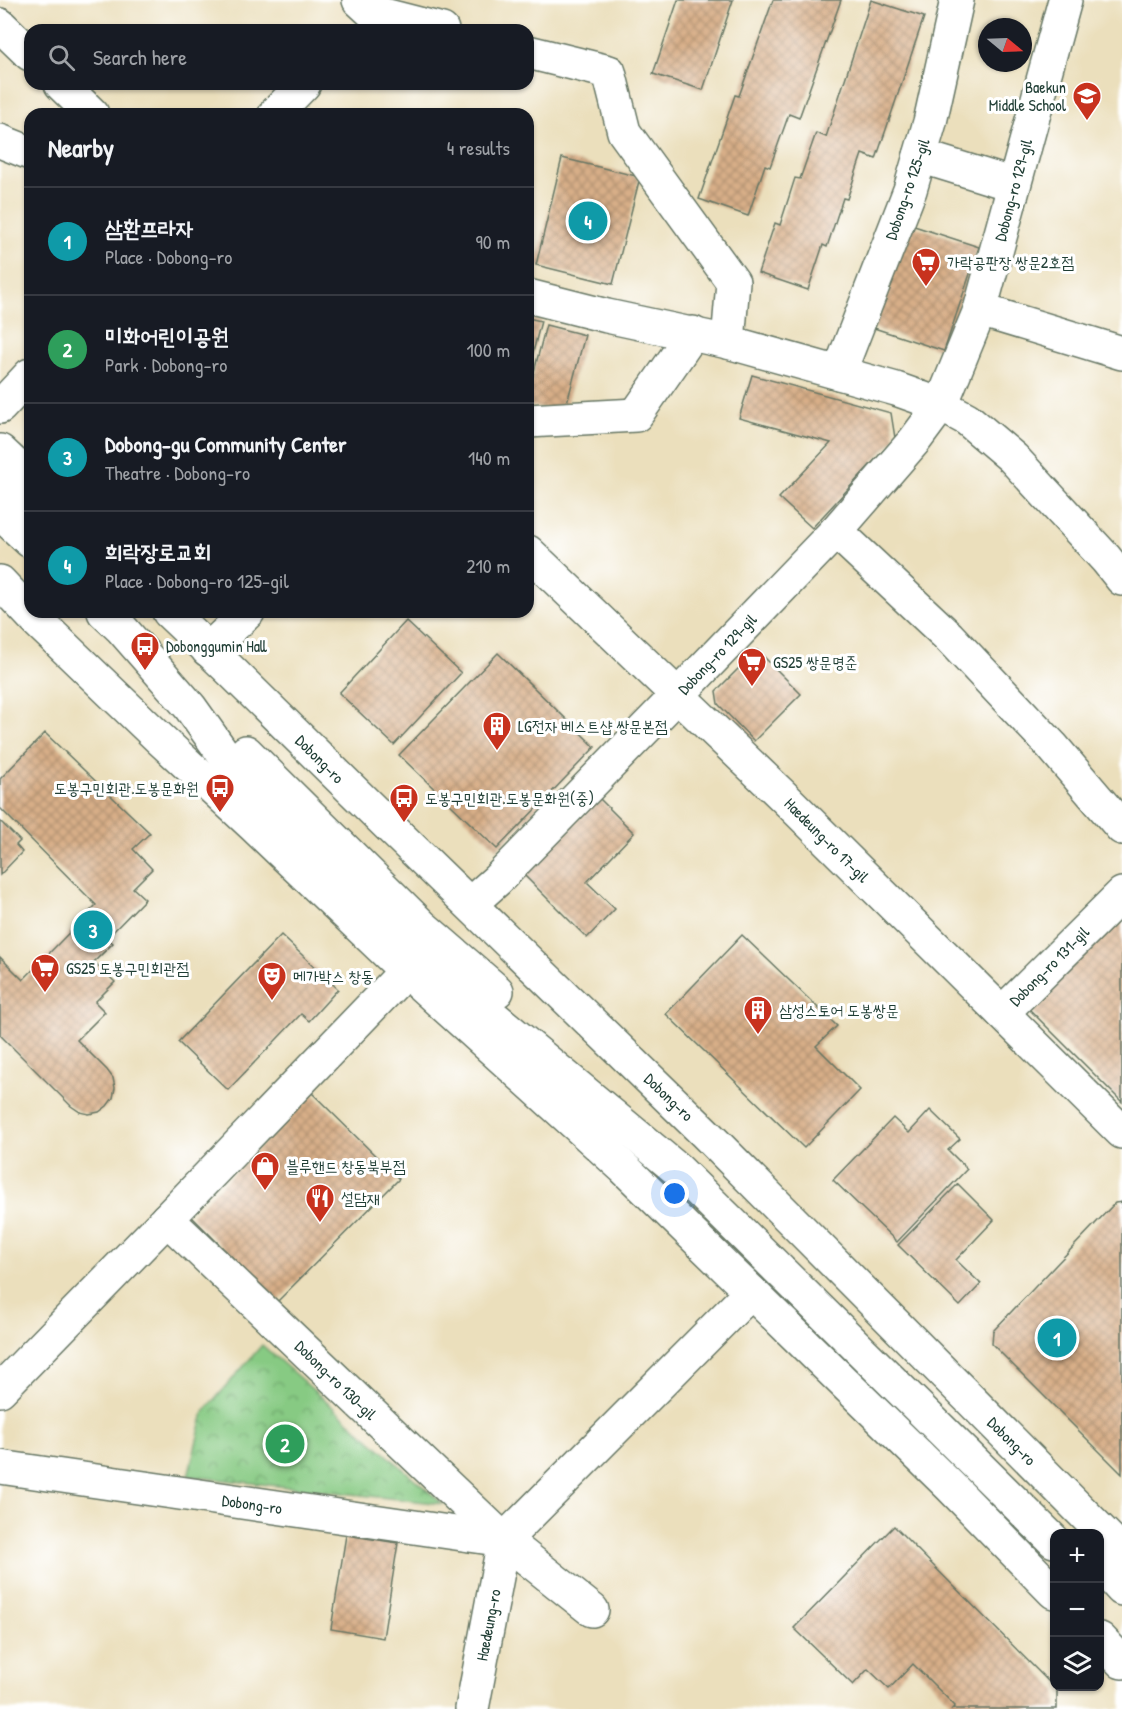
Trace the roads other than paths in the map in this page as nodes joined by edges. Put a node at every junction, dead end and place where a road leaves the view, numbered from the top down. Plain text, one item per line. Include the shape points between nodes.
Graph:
1 (957, 0) edge
2 (1065, 0) edge
3 (367, 11) edge
4 (418, 24) edge
5 (0, 25) edge
6 (24, 48) edge
7 (534, 53) edge
8 (67, 90) edge
9 (298, 90) edge
10 (86, 108) edge
11 (281, 108) edge
12 (0, 141) edge
13 (24, 151) edge
14 (920, 156) junction
15 (1014, 185) junction
16 (534, 298) edge
17 (980, 310) junction
18 (693, 333) junction
19 (728, 342) junction
20 (1122, 352) edge
21 (839, 373) junction
22 (24, 381) edge
23 (941, 405) junction
24 (0, 407) edge
25 (534, 421) edge
26 (0, 451) edge
27 (24, 473) edge
28 (0, 483) edge
29 (24, 506) edge
30 (0, 513) edge
31 (836, 531) junction
32 (24, 535) edge
33 (534, 558) edge
34 (1122, 579) edge
35 (0, 582) edge
36 (24, 607) edge
37 (34, 618) edge
38 (110, 618) edge
39 (136, 618) edge
40 (175, 618) edge
41 (242, 618) edge
42 (208, 650) junction
43 (678, 695) junction
44 (1122, 828) edge
45 (1122, 894) edge
46 (470, 904) junction
47 (406, 971) junction
48 (1002, 1013) junction
49 (1122, 1132) edge
50 (167, 1219) junction
51 (751, 1292) junction
52 (0, 1390) edge
53 (0, 1467) edge
54 (1064, 1529) edge
55 (1050, 1537) edge
56 (504, 1540) junction
57 (1122, 1552) edge
58 (1104, 1569) edge
59 (1050, 1588) edge
60 (1122, 1589) edge
61 (1104, 1591) edge
62 (592, 1610) dead end
63 (1122, 1610) edge
64 (1104, 1642) edge
65 (1122, 1662) edge
66 (472, 1709) edge

1 - 14 street, Dobong-ro 125-gil
2 - 15 street, Dobong-ro 129-gil
3 - 4 street
5 - 6 street
7 - 19 street via 609,72 624,132 733,282
8 - 10 street
9 - 11 street
12 - 13 street
14 - 15 street
14 - 21 street, Dobong-ro 125-gil
15 - 17 street, Dobong-ro 129-gil
16 - 18 street
17 - 20 street
17 - 23 street, Dobong-ro 129-gil
18 - 19 street
18 - 25 street via 636,416
19 - 21 street
21 - 23 street
22 - 24 street
23 - 31 street, Dobong-ro 129-gil
23 - 34 street via 967,419 1013,458
26 - 27 street
28 - 29 street
30 - 32 street
31 - 43 street, Dobong-ro 129-gil
31 - 44 street via 949,637 1052,746
33 - 43 street, Haedeung-ro 17-gil
35 - 36 street
37 - 47 street
38 - 55 street via 190,707 267,807 425,960 678,1170
39 - 54 street via 246,752 414,918 709,1179
40 - 42 street, Dobong-ro
41 - 42 street
42 - 46 street, Dobong-ro
43 - 46 street, Dobong-ro 129-gil
43 - 48 street, Haedeung-ro 17-gil
45 - 48 street, Dobong-ro 131-gil
46 - 57 street, Dobong-ro via 705,1133
47 - 50 street
47 - 51 street via 624,1168
48 - 49 street, Haedeung-ro 17-gil
50 - 52 street
50 - 56 street, Dobong-ro 130-gil
51 - 56 street
51 - 59 street
53 - 56 street, Dobong-ro
56 - 62 street
56 - 66 street, Haedeung-ro
58 - 60 street
61 - 63 street
64 - 65 street

